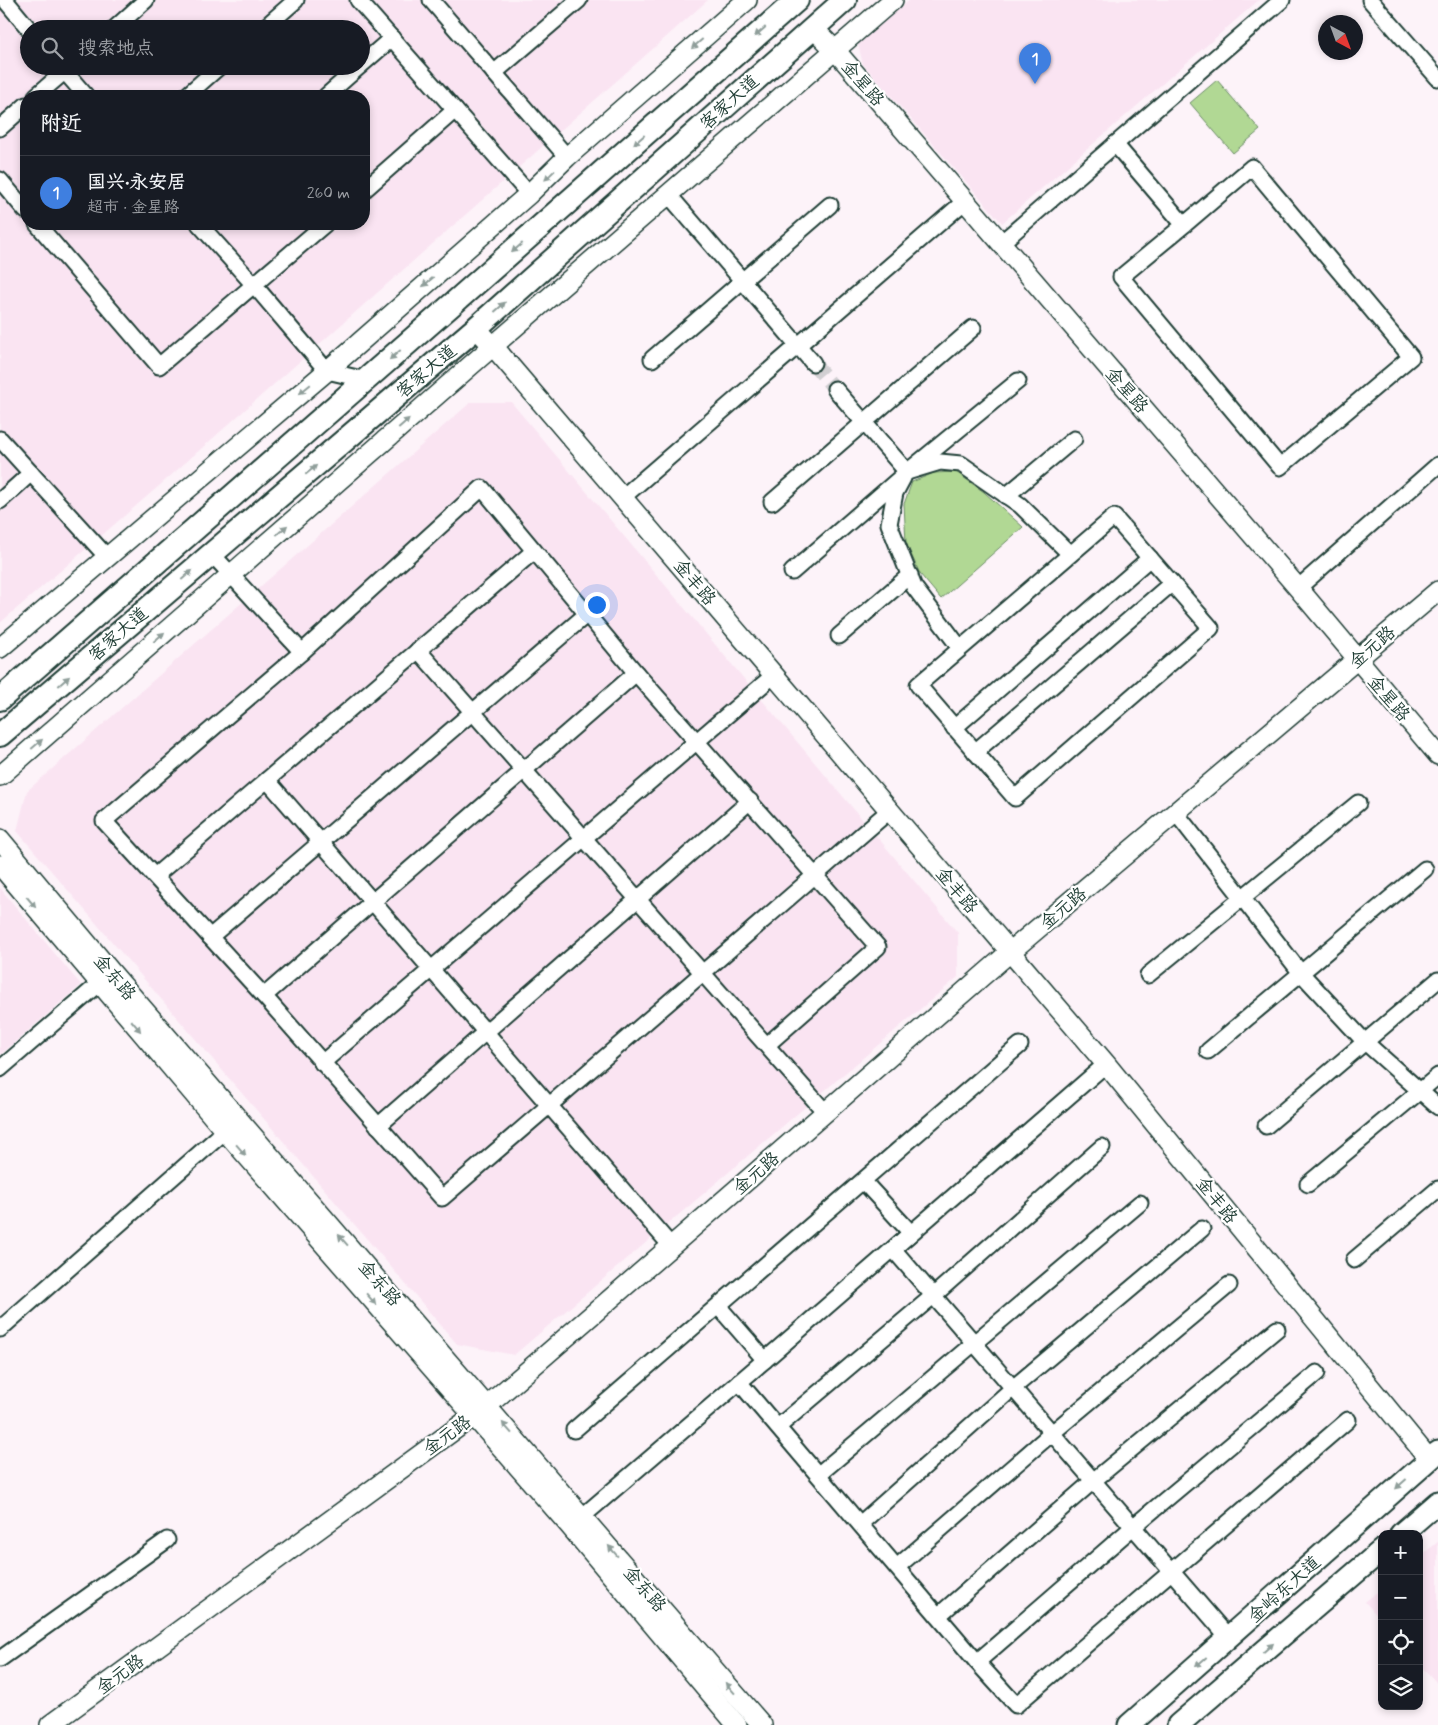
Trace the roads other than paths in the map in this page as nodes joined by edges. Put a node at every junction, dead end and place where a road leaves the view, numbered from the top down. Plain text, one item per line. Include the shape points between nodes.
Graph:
1 (5, 0) edge
2 (146, 0) edge
3 (296, 0) edge
4 (358, 0) edge
5 (431, 0) edge
6 (579, 0) edge
7 (747, 0) edge
8 (797, 0) edge
9 (845, 0) edge
10 (893, 0) edge
11 (1282, 0) edge
12 (1370, 0) edge
13 (22, 20) edge
14 (124, 20) edge
15 (273, 20) edge
16 (812, 28) junction
17 (392, 38) junction
18 (835, 50) junction
19 (370, 58) edge
20 (494, 73) junction
21 (58, 75) edge
22 (70, 75) edge
23 (210, 75) edge
24 (350, 75) edge
25 (1438, 78) edge
26 (42, 90) edge
27 (82, 90) edge
28 (193, 90) edge
29 (333, 90) edge
30 (20, 110) edge
31 (455, 110) junction
32 (0, 128) edge
33 (1115, 144) junction
34 (567, 157) junction
35 (0, 180) edge
36 (370, 185) edge
37 (529, 194) junction
38 (668, 194) junction
39 (965, 201) junction
40 (20, 204) edge
41 (830, 205) dead end
42 (1184, 225) junction
43 (42, 230) edge
44 (204, 230) edge
45 (317, 230) edge
46 (1001, 243) junction
47 (743, 280) junction
48 (254, 285) junction
49 (476, 328) junction
50 (972, 328) dead end
51 (799, 345) junction
52 (493, 346) junction
53 (652, 359) dead end
54 (814, 363) tunnel mouth
55 (327, 370) junction
56 (366, 380) junction
57 (1018, 381) dead end
58 (835, 389) tunnel mouth
59 (863, 423) junction
60 (0, 439) edge
61 (1074, 440) dead end
62 (1438, 465) edge
63 (907, 472) junction
64 (31, 473) junction
65 (1006, 496) junction
66 (623, 497) junction
67 (0, 501) edge
68 (772, 502) dead end
69 (534, 551) junction
70 (212, 554) junction
71 (1070, 554) junction
72 (107, 557) junction
73 (1150, 558) junction
74 (792, 572) dead end
75 (231, 575) junction
76 (910, 575) junction
77 (1172, 583) junction
78 (1298, 588) junction
79 (1438, 591) edge
80 (587, 614) junction
81 (839, 636) dead end
82 (0, 648) edge
83 (960, 648) junction
84 (418, 650) junction
85 (302, 652) junction
86 (1357, 660) junction
87 (636, 673) junction
88 (774, 675) junction
89 (0, 698) edge
90 (473, 712) junction
91 (954, 728) junction
92 (0, 735) edge
93 (696, 740) junction
94 (975, 752) junction
95 (1438, 756) edge
96 (524, 770) junction
97 (0, 776) edge
98 (267, 780) junction
99 (750, 801) junction
100 (1358, 803) dead end
101 (890, 810) junction
102 (1176, 813) junction
103 (584, 838) junction
104 (0, 839) edge
105 (321, 842) junction
106 (0, 865) edge
107 (1425, 869) dead end
108 (155, 876) junction
109 (815, 876) junction
110 (1242, 898) junction
111 (638, 899) junction
112 (372, 902) junction
113 (210, 937) junction
114 (1010, 952) junction
115 (431, 969) junction
116 (703, 973) junction
117 (1301, 973) junction
118 (1148, 975) dead end
119 (1438, 980) edge
120 (100, 983) junction
121 (264, 996) junction
122 (486, 1032) junction
123 (1365, 1042) junction
124 (767, 1045) junction
125 (1020, 1045) dead end
126 (1208, 1051) dead end
127 (322, 1063) junction
128 (1106, 1064) junction
129 (0, 1069) edge
130 (1438, 1076) edge
131 (1420, 1091) junction
132 (549, 1106) junction
133 (1438, 1107) edge
134 (826, 1113) junction
135 (378, 1126) junction
136 (1266, 1126) dead end
137 (225, 1132) junction
138 (1102, 1147) dead end
139 (864, 1182) junction
140 (1308, 1184) dead end
141 (1438, 1189) edge
142 (1140, 1203) dead end
143 (1202, 1229) dead end
144 (911, 1233) junction
145 (672, 1247) junction
146 (893, 1249) junction
147 (1354, 1260) dead end
148 (1229, 1285) dead end
149 (933, 1296) junction
150 (718, 1306) junction
151 (1, 1326) edge
152 (1276, 1330) dead end
153 (974, 1343) junction
154 (765, 1360) junction
155 (1317, 1373) dead end
156 (739, 1382) junction
157 (1013, 1388) junction
158 (480, 1411) junction
159 (1348, 1420) dead end
160 (778, 1427) junction
161 (574, 1430) dead end
162 (1052, 1434) junction
163 (1434, 1455) edge
164 (819, 1474) junction
165 (1093, 1481) junction
166 (1438, 1502) edge
167 (583, 1516) junction
168 (860, 1524) junction
169 (1133, 1527) junction
170 (1406, 1530) edge
171 (168, 1540) dead end
172 (1378, 1553) edge
173 (897, 1567) junction
174 (1172, 1572) junction
175 (938, 1616) junction
176 (1229, 1638) junction
177 (0, 1659) edge
178 (977, 1662) junction
179 (50, 1725) edge
180 (737, 1725) edge
181 (762, 1725) edge
182 (1129, 1725) edge
183 (1178, 1725) edge

1 - 13 street
2 - 14 street
3 - 15 street
4 - 17 street
5 - 20 street
6 - 20 street
7 -> 34 street
8 -> 56 main road, 客家大道
9 - 16 main road, 客家大道
10 - 18 street
11 - 33 street
12 - 25 street
16 - 18 street, 金星路
49 -> 16 main road, 客家大道
17 - 19 street
17 - 31 street
18 - 38 street
18 - 39 street, 金星路
20 - 34 street
21 - 26 street
22 - 27 street
23 - 28 street
24 - 29 street
30 - 32 street
31 - 36 street
31 - 37 street
33 - 42 street
33 - 46 street
34 -> 37 street
35 - 40 street
37 -> 55 street
38 - 47 street
38 - 52 street
39 - 46 street, 金星路
39 - 51 street
41 - 47 street
42 - 42 street via 1252,167 1411,356 1280,467 1121,277
43 - 48 street via 159,366
44 - 48 street
45 - 48 street
46 - 78 street, 金星路
47 - 51 street
47 - 53 street
48 - 55 street
49 - 52 street, 金丰路
70 -> 49 main road, 客家大道
50 - 59 street
51 - 54 street
51 - 66 street
52 - 66 street, 金丰路
75 -> 52 street
55 - 56 street
55 -> 72 street
56 - 89 main road, 客家大道
57 - 63 street
58 - 59 street
59 - 63 street
59 - 68 street
60 - 64 street
61 - 65 street
62 - 78 street
63 - 65 street via 940,462 961,464
63 - 74 street
63 - 76 street via 895,493 888,524
64 - 67 street
64 - 72 street
65 - 71 street via 1020,505
66 - 88 street, 金丰路
69 - 80 street
69 - 84 street
69 - 85 street via 482,488
70 - 75 street
92 -> 70 main road, 客家大道
71 - 73 street via 1114,516
71 - 83 street
72 - 82 street
73 - 77 street
73 - 91 street
75 - 85 street
97 -> 75 street
76 - 81 street
76 - 83 street via 914,587
77 - 94 street
77 - 94 street via 1211,628 1015,798
78 - 86 street, 金星路
79 - 86 street, 金元路
80 - 87 street
80 - 90 street
83 - 91 street via 918,685
84 - 90 street
84 - 98 street
85 - 108 street via 104,821
86 - 95 street, 金星路
86 - 102 street, 金元路
87 - 93 street
87 - 96 street
88 - 93 street
88 - 101 street, 金丰路
90 - 96 street
90 - 105 street
91 - 94 street
93 - 99 street
93 - 103 street
96 - 103 street
96 - 112 street
98 - 105 street
98 - 108 street
99 - 109 street
99 - 111 street
100 - 110 street
101 - 109 street
101 - 114 street, 金丰路
102 - 110 street
102 - 114 street, 金元路
103 - 111 street
103 - 115 street
158 -> 104 street, 金东路
105 - 112 street
105 - 113 street
106 -> 120 street, 金东路
107 - 117 street
108 - 113 street
109 - 116 street
109 - 124 street via 878,947
110 - 117 street
110 - 118 street
111 - 116 street
111 - 122 street
112 - 115 street
112 - 121 street
113 - 121 street
114 - 128 street, 金丰路
114 - 134 street, 金元路
115 - 122 street
115 - 127 street
116 - 124 street
116 - 132 street
117 - 123 street
117 - 126 street
119 - 123 street
120 - 129 street
120 -> 137 street, 金东路
121 - 127 street
122 - 132 street
122 - 135 street
123 - 131 street
123 - 136 street
124 - 134 street
125 - 139 street
127 - 135 street
128 - 144 street
128 - 163 street, 金丰路
130 - 131 street
131 - 133 street
131 - 140 street
132 - 135 street via 442,1198
132 - 145 street
134 - 145 street, 金元路
137 - 151 street
137 -> 158 street, 金东路
138 - 149 street
139 - 144 street
139 - 150 street
141 - 147 street
142 - 153 street
143 - 157 street
144 - 146 street
145 - 158 street, 金元路
146 - 149 street
146 - 154 street
148 - 162 street
149 - 153 street
149 - 160 street
150 - 154 street
150 - 161 street
152 - 165 street
153 - 157 street
153 - 164 street
154 - 156 street
155 - 169 street
156 - 160 street
156 - 167 street
157 - 162 street
157 - 168 street
167 -> 158 street, 金东路
158 - 179 street, 金元路
158 - 180 street, 金东路 via 569,1525
159 - 174 street
160 - 164 street
162 - 165 street
162 - 173 street
163 -> 176 main road, 金岭东大道
164 - 168 street
165 - 169 street
165 - 175 street
166 - 170 main road
181 -> 167 street, 金东路
168 - 173 street
169 - 174 street
169 - 178 street
171 - 177 street
183 -> 172 main road, 金岭东大道
173 - 175 street
174 - 176 street
174 - 178 street via 1016,1705
175 - 178 street
176 -> 182 main road, 金岭东大道

